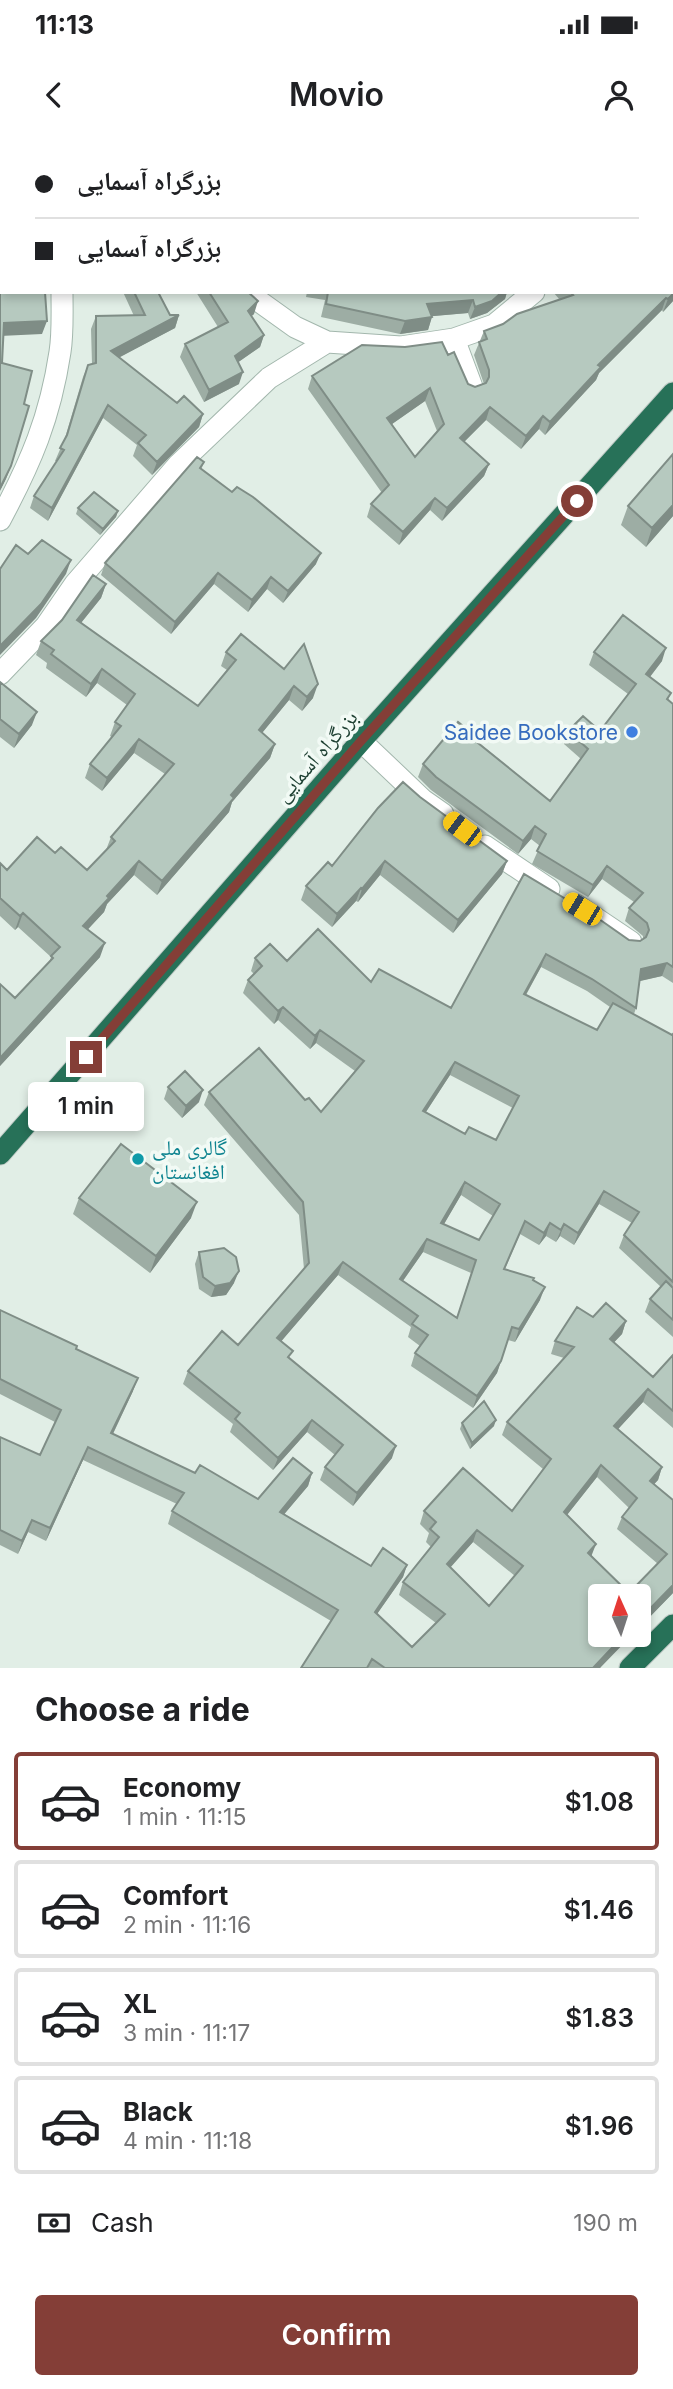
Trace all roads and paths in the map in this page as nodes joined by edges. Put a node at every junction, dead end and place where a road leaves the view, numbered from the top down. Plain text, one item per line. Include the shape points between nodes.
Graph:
1 (62, 294) edge
2 (249, 294) edge
3 (529, 294) edge
4 (454, 339) junction
5 (327, 342) junction
6 (472, 387) edge
7 (673, 393) edge
8 (0, 520) edge
9 (0, 674) edge
10 (361, 741) junction
11 (631, 942) edge
12 (0, 1154) edge
13 (673, 1625) edge
14 (630, 1668) edge

1 - 8 street via 60,350 48,413
2 - 5 street via 295,327
3 - 4 street via 494,325
4 - 5 street via 401,347
4 - 6 street
5 - 9 street via 269,378 179,464
7 - 10 highway, بزرگراه آسمایی
10 - 11 street via 423,800 521,872
10 - 12 highway, بزرگراه آسمایی
13 - 14 highway

